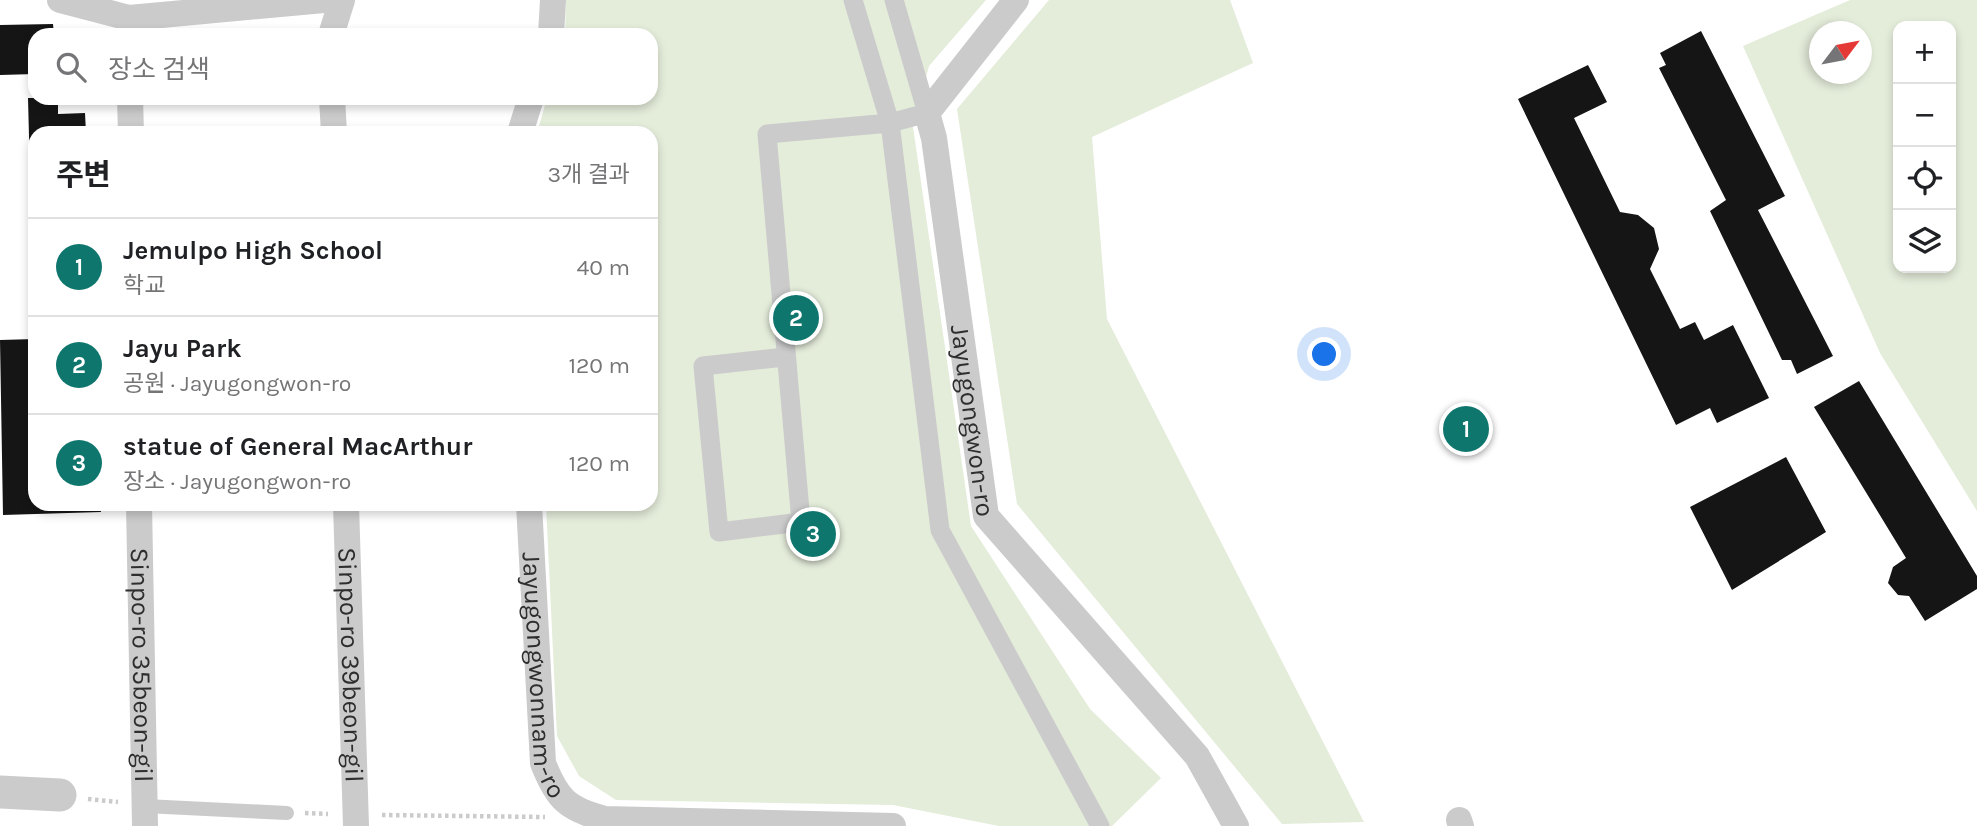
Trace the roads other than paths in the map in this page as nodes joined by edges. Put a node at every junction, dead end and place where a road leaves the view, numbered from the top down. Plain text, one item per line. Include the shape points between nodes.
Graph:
1 (60, 0) edge
2 (324, 0) edge
3 (342, 0) edge
4 (553, 0) edge
5 (853, 0) edge
6 (894, 0) edge
7 (1016, 0) edge
8 (129, 27) edge
9 (333, 28) edge
10 (551, 28) edge
11 (130, 105) edge
12 (332, 105) edge
13 (529, 105) edge
14 (926, 113) junction
15 (890, 122) junction
16 (131, 126) edge
17 (334, 126) edge
18 (522, 126) edge
19 (785, 357) junction
20 (139, 511) edge
21 (346, 511) edge
22 (529, 511) edge
23 (0, 792) edge
24 (60, 795) road end
25 (287, 813) road end
26 (145, 816) edge
27 (356, 820) edge
28 (893, 826) edge
29 (1100, 826) edge
30 (1236, 826) edge

1 - 8 street
2 - 8 street
3 - 9 street
4 - 10 street
5 - 15 street
6 - 14 street
7 - 14 street
11 - 16 street
12 - 17 street
13 - 18 street
14 - 15 street
14 - 30 street, Jayugongwon-ro via 934,138 986,516 1197,756
15 - 19 street via 767,134
15 - 29 street via 940,530
19 - 19 street via 802,523 719,532 704,366
20 - 26 street, Sinpo-ro 35beon-gil
21 - 27 street, Sinpo-ro 39beon-gil
22 - 28 street, Jayugongwonnam-ro via 543,764 554,793 579,813 605,819
23 - 24 street
25 - 26 lane

